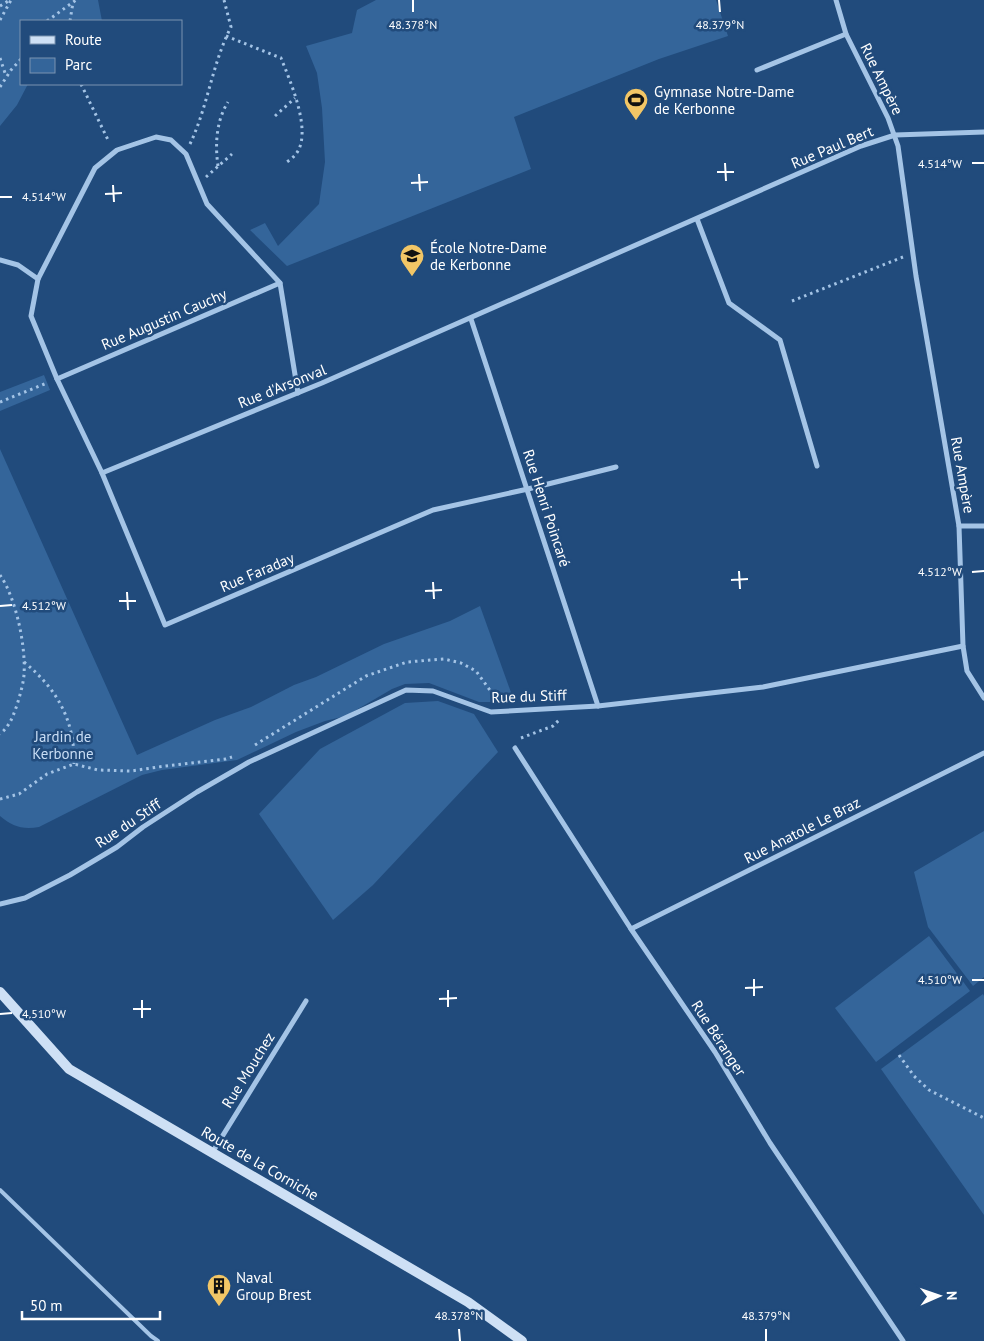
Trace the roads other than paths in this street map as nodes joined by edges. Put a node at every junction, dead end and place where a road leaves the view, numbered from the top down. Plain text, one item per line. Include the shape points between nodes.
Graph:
1 (836, 0) edge
2 (846, 34) junction
3 (757, 70) dead end
4 (984, 132) edge
5 (895, 135) junction
6 (697, 219) junction
7 (0, 260) edge
8 (38, 279) junction
9 (280, 283) junction
10 (471, 319) junction
11 (57, 379) junction
12 (298, 393) junction
13 (817, 466) dead end
14 (616, 467) dead end
15 (102, 473) junction
16 (528, 489) junction
17 (959, 526) junction
18 (984, 526) edge
19 (963, 646) junction
20 (984, 698) edge
21 (598, 706) junction
22 (514, 748) dead end
23 (984, 753) edge
24 (0, 904) edge
25 (631, 929) junction
26 (0, 992) edge
27 (306, 1000) dead end
28 (212, 1153) junction
29 (0, 1190) edge
30 (158, 1341) edge
31 (522, 1341) edge
32 (903, 1341) edge

1 - 2 street, Rue Ampère
2 - 3 street, Rue Ampère
2 - 5 street, Rue Ampère
4 - 5 street, Rue Paul Bert
5 - 6 street, Rue Paul Bert via 861,146
5 - 17 street, Rue Ampère
6 - 10 street, Rue Paul Bert
6 - 13 street via 729,303 780,340
7 - 8 street via 18,265
8 - 9 street, Rue Faraday via 95,168 113,152 156,137 171,140 186,154 207,204
8 - 11 street, Rue Faraday via 31,316
9 - 11 street, Rue Augustin Cauchy
9 - 12 street
10 - 12 street, Rue d'Arsonval
10 - 16 street, Rue Henri Poincaré
11 - 15 street, Rue Faraday
12 - 15 street, Rue d'Arsonval
14 - 16 street, Rue Faraday
15 - 16 street, Rue Faraday via 166,625 433,510
16 - 21 street, Rue Henri Poincaré
17 - 18 street
17 - 19 street, Rue Ampère
19 - 20 street, Rue Ampère via 967,671
19 - 21 street, Rue du Stiff via 763,687
21 - 24 street, Rue du Stiff via 490,712 433,690 406,690 249,762 70,875 26,898
22 - 25 street, Rue Béranger
23 - 25 street, Rue Anatole Le Braz
25 - 32 street, Rue Béranger
26 - 28 street, Route de la Corniche via 68,1069
27 - 28 street, Rue Mouchez
28 - 31 street, Route de la Corniche via 468,1302
29 - 30 lane

